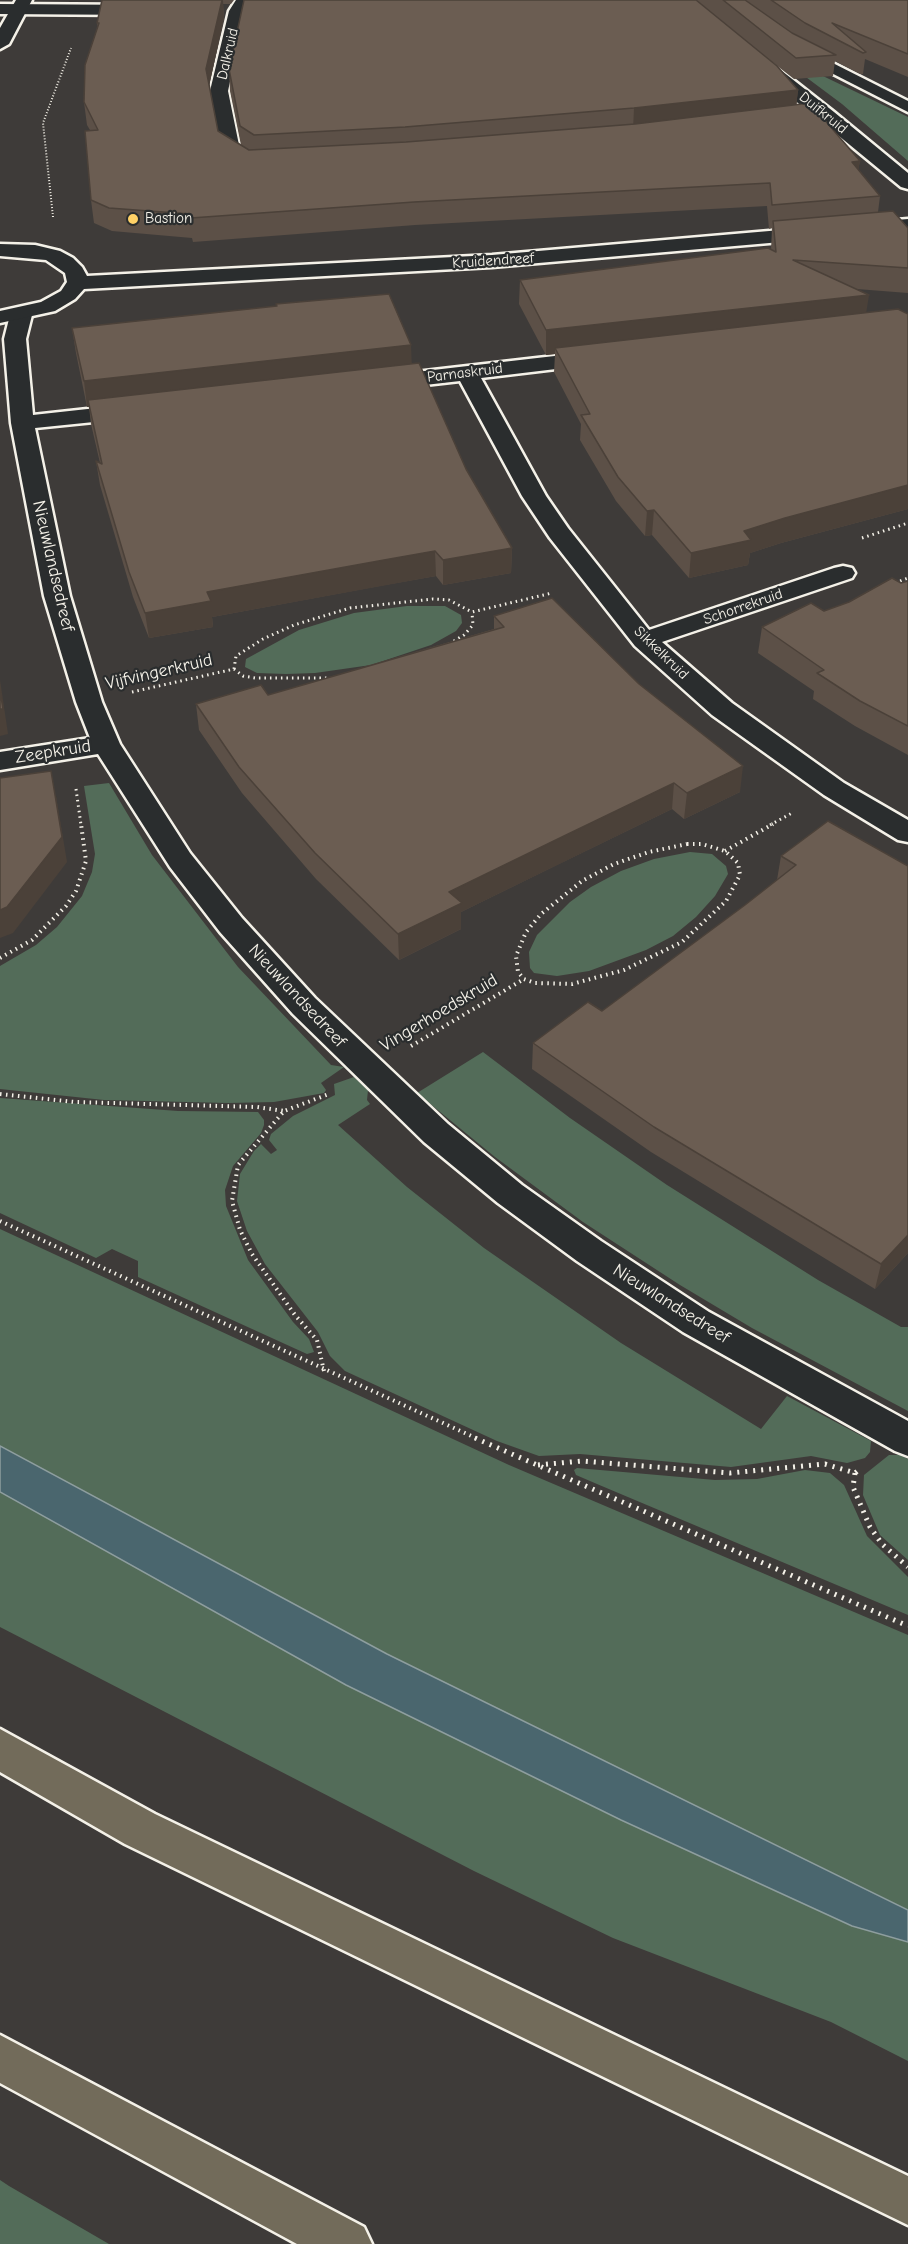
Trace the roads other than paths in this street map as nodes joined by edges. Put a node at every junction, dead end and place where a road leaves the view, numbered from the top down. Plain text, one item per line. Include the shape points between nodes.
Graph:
1 (21, 4) edge
2 (241, 6) edge
3 (0, 9) edge
4 (167, 10) edge
5 (214, 11) edge
6 (786, 43) edge
7 (0, 44) edge
8 (747, 52) edge
9 (908, 107) edge
10 (828, 116) junction
11 (760, 124) edge
12 (278, 165) edge
13 (908, 183) edge
14 (908, 225) edge
15 (0, 250) edge
16 (78, 283) junction
17 (10, 316) edge
18 (619, 355) edge
19 (467, 373) junction
20 (362, 385) edge
21 (151, 409) edge
22 (22, 423) junction
23 (843, 573) dead end
24 (644, 640) junction
25 (106, 744) junction
26 (0, 761) edge
27 (908, 833) edge
28 (905, 1439) edge
29 (0, 1749) edge
30 (0, 2058) edge
31 (908, 2201) edge
32 (347, 2244) edge

1 - 3 street
1 - 4 street
1 - 7 street
2 - 5 street
2 - 12 street, Dalkruid via 219,91 231,153 251,165
6 - 9 lane
8 - 10 street, Duifkruid
10 - 11 street
10 - 13 street, Duifkruid
14 - 16 street, Kruidendreef via 492,261
15 - 16 street via 53,255 75,271
16 - 17 street via 68,295 48,307
17 - 22 street, Nieuwlandsedreef
18 - 19 street, Parnaskruid
19 - 20 street, Parnaskruid
19 - 24 street, Sikkelkruid via 534,496
21 - 22 street
22 - 25 street, Nieuwlandsedreef via 57,596
23 - 24 street, Schorrekruid
24 - 27 street, Sikkelkruid via 722,709 834,789
25 - 26 street, Zeepkruid
25 - 28 street, Nieuwlandsedreef via 180,860 231,925 304,1006 436,1133 589,1251 696,1322
29 - 31 highway via 140,1829
30 - 32 highway

